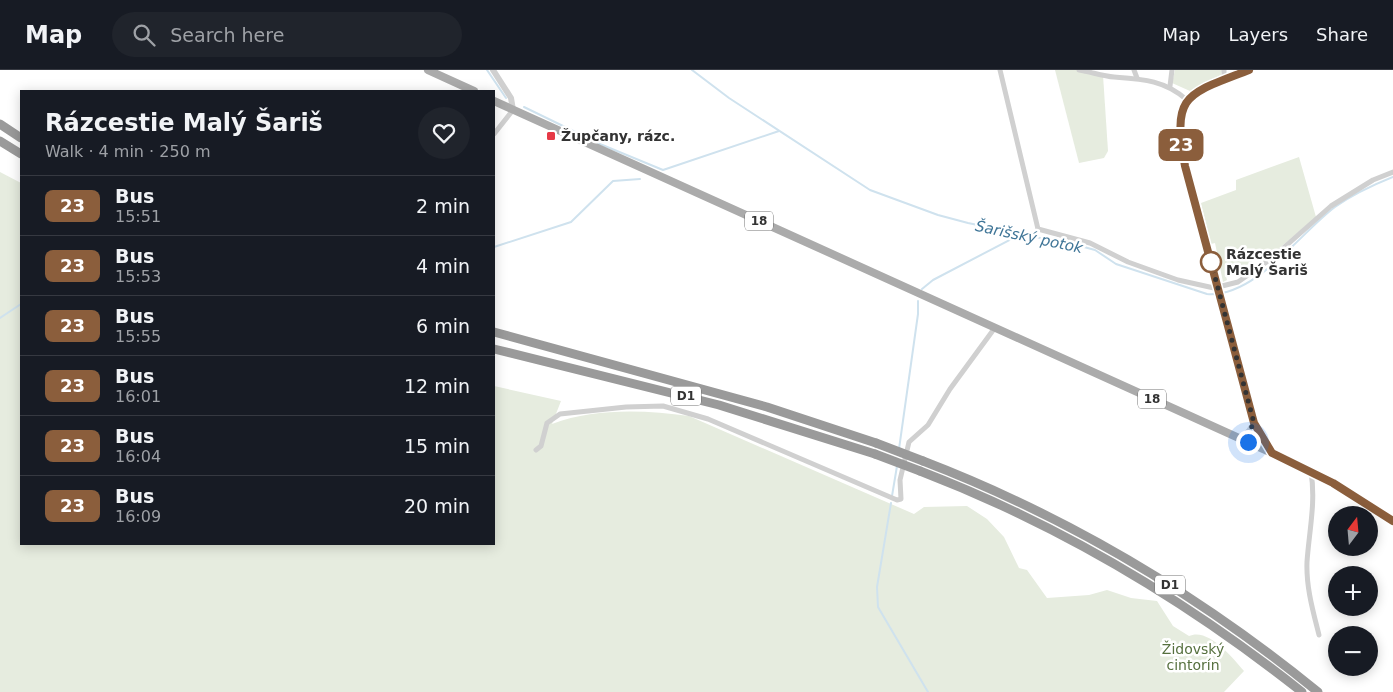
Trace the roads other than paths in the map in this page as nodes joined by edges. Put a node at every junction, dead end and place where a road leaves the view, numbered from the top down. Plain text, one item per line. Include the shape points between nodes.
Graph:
1 (428, 70) edge
2 (492, 70) edge
3 (1000, 70) edge
4 (1079, 70) edge
5 (1134, 70) edge
6 (1172, 70) edge
7 (1224, 70) edge
8 (1248, 70) edge
9 (1137, 78) junction
10 (1224, 80) junction
11 (1170, 86) junction
12 (472, 90) edge
13 (1187, 100) junction
14 (495, 101) edge
15 (513, 110) junction
16 (0, 124) edge
17 (495, 133) edge
18 (20, 137) edge
19 (0, 141) edge
20 (20, 153) edge
21 (1393, 172) edge
22 (1218, 288) junction
23 (994, 329) junction
24 (495, 332) edge
25 (495, 348) edge
26 (1254, 423) junction
27 (1240, 439) junction
28 (536, 450) dead end
29 (1272, 453) junction
30 (1311, 471) junction
31 (1393, 521) edge
32 (1318, 635) dead end
33 (1302, 692) edge
34 (1318, 692) edge

1 - 12 main road
2 - 15 street via 511,98
3 - 22 street via 1041,231 1090,243 1128,262 1199,286
4 - 9 street
5 - 9 street
6 - 11 street
7 - 10 street
8 - 10 street
9 - 11 street
10 - 13 street
11 - 13 street
13 - 22 street via 1179,123 1182,153
14 - 15 main road, 18
15 - 17 street
15 - 23 main road, 18
16 - 18 highway
19 - 20 highway
21 - 22 street via 1373,180 1331,206 1271,259 1238,282
22 - 26 street
23 - 27 main road, 18
23 - 28 street via 928,425 909,442 900,480 901,499 708,419 663,406 560,414 547,423 541,446
24 - 34 highway, D1, bridge via 767,407 876,443 1026,506 1126,558 1246,636
25 - 33 highway, D1, bridge via 719,405 920,471 1009,509 1121,567 1192,612
26 - 27 street
26 - 29 street
27 - 29 main road, 18
29 - 30 main road, 18
30 - 31 main road, 18
30 - 32 street via 1313,508 1307,562 1308,586

